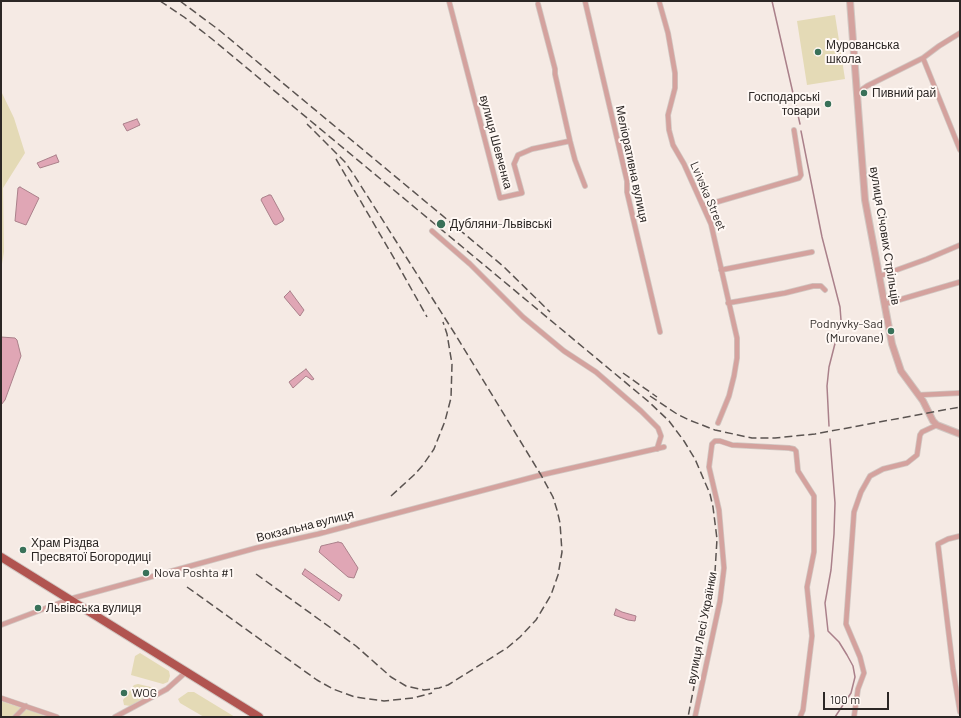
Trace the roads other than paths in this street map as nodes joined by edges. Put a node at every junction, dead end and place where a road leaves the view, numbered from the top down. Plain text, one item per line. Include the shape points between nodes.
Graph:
1 (449, 1) edge
2 (585, 1) edge
3 (659, 1) edge
4 (850, 1) edge
5 (538, 4) dead end
6 (960, 33) edge
7 (923, 58) junction
8 (857, 93) junction
9 (794, 130) dead end
10 (570, 141) junction
11 (960, 150) edge
12 (585, 186) dead end
13 (703, 206) junction
14 (432, 231) dead end
15 (960, 245) edge
16 (812, 252) dead end
17 (721, 270) junction
18 (880, 276) junction
19 (960, 282) edge
20 (825, 290) dead end
21 (728, 303) junction
22 (884, 304) junction
23 (660, 332) dead end
24 (960, 393) edge
25 (919, 395) junction
26 (718, 423) dead end
27 (937, 425) junction
28 (960, 434) edge
29 (664, 447) dead end
30 (657, 448) junction
31 (960, 536) edge
32 (1, 557) edge
33 (70, 599) junction
34 (1, 625) edge
35 (186, 672) junction
36 (1, 698) edge
37 (26, 706) junction
38 (960, 712) edge
39 (15, 717) edge
40 (57, 717) edge
41 (116, 717) edge
42 (259, 717) edge
43 (694, 717) edge
44 (800, 717) edge
45 (854, 717) edge

1 - 10 street, вулиця Шевченка via 500,198 522,193 514,164 518,155 532,149
2 - 23 street, Меліоративна вулиця
3 - 13 street, Lvivska Street via 675,73 675,88 668,115 669,130 673,145
4 - 8 street, вулиця Січових Стрільців
5 - 10 street
6 - 7 street
7 - 8 street
7 - 11 street
8 - 18 street, вулиця Січових Стрільців via 865,200
9 - 13 street via 801,175 799,178
10 - 12 street
13 - 17 street, Lvivska Street via 711,224
14 - 30 street via 470,264 523,317 564,351 596,372 641,411 658,428 660,436
15 - 18 street
16 - 17 street
17 - 21 street, Lvivska Street
18 - 22 street, вулиця Січових Стрільців
19 - 22 street
20 - 21 street via 821,286 813,286
21 - 26 street, Lvivska Street via 737,338 737,358 729,396
22 - 25 street, вулиця Січових Стрільців via 899,365
24 - 25 street
25 - 27 street, вулиця Січових Стрільців
27 - 28 street
27 - 45 street via 922,432 917,455 907,463 883,469 870,476 854,512 846,624 864,673 858,689
29 - 30 street
30 - 33 street, Вокзальна вулиця via 544,474 256,548
31 - 38 street via 938,544
32 - 33 highway
33 - 34 street, Вокзальна вулиця
33 - 35 highway
35 - 41 street via 167,689
35 - 42 highway
36 - 37 street
37 - 39 street
37 - 40 street
43 - 44 street, вулиця Лесі Українки via 720,601 724,568 719,510 709,467 711,448 715,441 732,445 794,449 798,471 814,496 814,552 807,587 812,636

